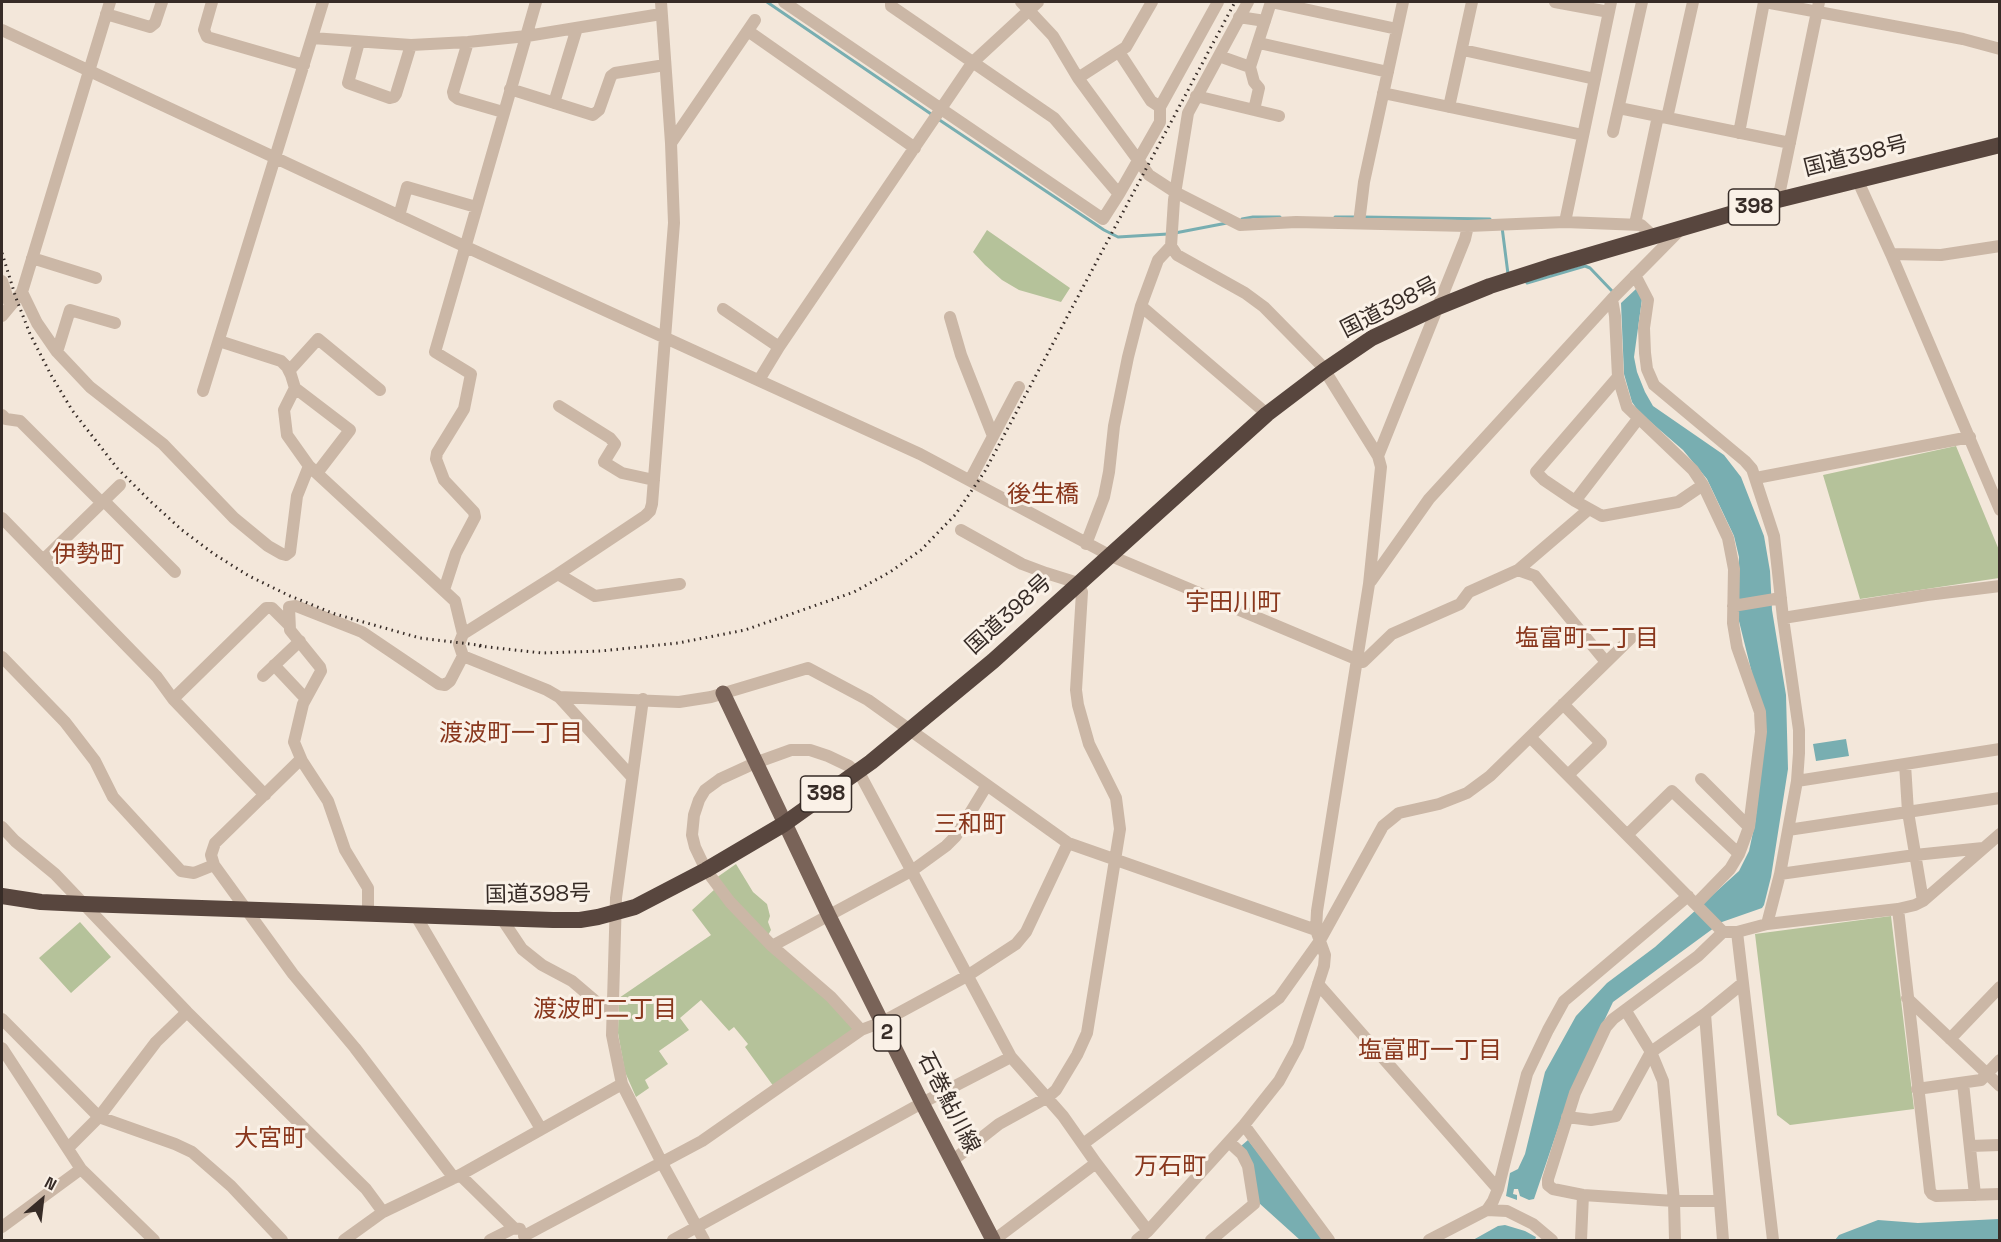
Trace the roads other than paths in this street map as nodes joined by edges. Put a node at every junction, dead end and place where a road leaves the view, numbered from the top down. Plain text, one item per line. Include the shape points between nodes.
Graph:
1 (162, 2) edge
2 (212, 2) edge
3 (323, 2) edge
4 (536, 2) edge
5 (784, 2) edge
6 (807, 2) edge
7 (891, 2) edge
8 (1152, 2) edge
9 (1218, 2) edge
10 (1248, 2) edge
11 (1403, 2) edge
12 (1472, 2) edge
13 (1555, 2) edge
14 (1642, 2) edge
15 (1693, 2) edge
16 (1764, 2) edge
17 (1030, 5) edge
18 (1818, 6) edge
19 (1610, 7) edge
20 (108, 8) edge
21 (661, 8) edge
22 (800, 13) junction
23 (1239, 17) junction
24 (756, 20) dead end
25 (1265, 21) junction
26 (577, 28) junction
27 (1397, 29) junction
28 (2, 30) edge
29 (748, 31) junction
30 (527, 36) junction
31 (312, 38) junction
32 (359, 42) junction
33 (468, 42) junction
34 (1259, 44) junction
35 (411, 45) junction
36 (2000, 49) edge
37 (1463, 50) junction
38 (1119, 52) junction
39 (1219, 56) junction
40 (972, 63) junction
41 (304, 65) junction
42 (665, 65) junction
43 (1250, 67) junction
44 (88, 72) junction
45 (1388, 72) junction
46 (1078, 78) junction
47 (1595, 79) junction
48 (510, 89) junction
49 (1383, 93) junction
50 (1196, 96) junction
51 (554, 103) junction
52 (1160, 107) junction
53 (1449, 107) junction
54 (942, 108) junction
55 (1618, 108) junction
56 (1254, 111) junction
57 (503, 112) junction
58 (1279, 116) dead end
59 (1662, 117) junction
60 (1613, 132) dead end
61 (1739, 133) junction
62 (1583, 135) junction
63 (671, 143) junction
64 (1790, 143) junction
65 (2000, 145) edge
66 (915, 148) junction
67 (276, 158) junction
68 (1138, 162) junction
69 (1857, 179) junction
70 (1175, 192) junction
71 (1119, 194) junction
72 (1778, 200) junction
73 (476, 207) junction
74 (399, 216) junction
75 (1359, 219) junction
76 (1565, 222) junction
77 (1635, 224) junction
78 (1468, 226) junction
79 (1681, 229) junction
80 (1653, 236) junction
81 (1171, 238) junction
82 (464, 246) junction
83 (2000, 246) edge
84 (1891, 254) junction
85 (32, 258) junction
86 (1635, 275) junction
87 (96, 278) dead end
88 (2, 281) edge
89 (21, 292) junction
90 (1612, 299) junction
91 (10, 305) junction
92 (1141, 306) junction
93 (1438, 307) junction
94 (723, 309) dead end
95 (2, 316) edge
96 (950, 317) dead end
97 (115, 323) dead end
98 (666, 339) junction
99 (219, 341) junction
100 (779, 347) junction
101 (57, 352) junction
102 (1325, 370) junction
103 (289, 371) junction
104 (1618, 377) junction
105 (759, 380) junction
106 (1019, 387) dead end
107 (295, 388) junction
108 (380, 390) dead end
109 (203, 391) dead end
110 (559, 406) dead end
111 (1267, 414) junction
112 (2, 415) edge
113 (1638, 419) junction
114 (993, 436) junction
115 (1970, 437) junction
116 (1378, 456) junction
117 (313, 470) junction
118 (1756, 478) junction
119 (654, 480) junction
120 (970, 480) junction
121 (120, 485) dead end
122 (1703, 485) junction
123 (1575, 501) junction
124 (103, 502) junction
125 (1588, 510) junction
126 (2000, 510) edge
127 (2, 518) edge
128 (961, 530) dead end
129 (1086, 544) junction
130 (1112, 556) junction
131 (43, 561) junction
132 (1518, 570) junction
133 (175, 572) dead end
134 (558, 574) junction
135 (1078, 583) junction
136 (680, 584) dead end
137 (1369, 584) junction
138 (2000, 586) edge
139 (444, 590) junction
140 (1781, 598) junction
141 (1732, 606) junction
142 (1783, 618) junction
143 (289, 625) junction
144 (463, 634) junction
145 (1631, 638) dead end
146 (300, 641) junction
147 (463, 656) junction
148 (2, 657) edge
149 (1356, 659) junction
150 (1606, 662) junction
151 (274, 665) junction
152 (263, 676) dead end
153 (723, 693) junction
154 (559, 697) junction
155 (305, 698) junction
156 (173, 699) junction
157 (643, 699) junction
158 (1563, 704) junction
159 (909, 731) junction
160 (1530, 736) junction
161 (2000, 749) edge
162 (301, 759) junction
163 (755, 763) junction
164 (1905, 764) junction
165 (856, 772) junction
166 (1569, 775) junction
167 (632, 777) junction
168 (1701, 779) dead end
169 (1797, 781) junction
170 (987, 785) junction
171 (265, 795) junction
172 (2000, 798) edge
173 (1908, 812) junction
174 (784, 824) junction
175 (1749, 827) junction
176 (2, 828) edge
177 (1788, 830) junction
178 (2000, 834) edge
179 (1627, 835) junction
180 (1068, 843) junction
181 (1983, 848) junction
182 (1739, 854) junction
183 (1916, 855) junction
184 (1116, 861) junction
185 (214, 865) junction
186 (706, 870) junction
187 (913, 870) junction
188 (1780, 874) junction
189 (2, 897) edge
190 (1923, 901) junction
191 (1694, 903) junction
192 (84, 904) junction
193 (1898, 909) junction
194 (246, 910) junction
195 (368, 914) junction
196 (616, 914) junction
197 (416, 916) junction
198 (829, 916) junction
199 (502, 919) junction
200 (1767, 924) junction
201 (1721, 930) junction
202 (1737, 932) junction
203 (1317, 936) junction
204 (772, 946) junction
205 (967, 976) junction
206 (1743, 983) junction
207 (1318, 984) junction
208 (2000, 987) edge
209 (1907, 998) junction
210 (1626, 1011) junction
211 (187, 1012) junction
212 (1705, 1014) junction
213 (613, 1016) junction
214 (2, 1019) edge
215 (882, 1022) junction
216 (861, 1030) junction
217 (1950, 1040) junction
218 (2, 1048) edge
219 (1651, 1052) junction
220 (1011, 1057) junction
221 (2000, 1060) edge
222 (1986, 1074) junction
223 (1963, 1083) junction
224 (622, 1084) junction
225 (2000, 1086) edge
226 (1917, 1089) junction
227 (1048, 1097) junction
228 (922, 1103) junction
229 (99, 1118) junction
230 (1567, 1118) junction
231 (1244, 1125) junction
232 (541, 1129) junction
233 (1229, 1142) junction
234 (1083, 1144) junction
235 (2000, 1144) edge
236 (1970, 1146) junction
237 (68, 1148) junction
238 (952, 1161) junction
239 (662, 1163) junction
240 (1096, 1163) junction
241 (81, 1169) junction
242 (457, 1177) junction
243 (1498, 1189) junction
244 (2000, 1194) edge
245 (1583, 1195) junction
246 (1975, 1195) junction
247 (1674, 1201) junction
248 (1719, 1201) junction
249 (1486, 1210) junction
250 (383, 1212) junction
251 (2, 1227) edge
252 (697, 1227) junction
253 (514, 1228) junction
254 (1148, 1231) junction
255 (526, 1238) edge
256 (154, 1240) edge
257 (282, 1240) edge
258 (344, 1240) edge
259 (490, 1240) edge
260 (673, 1240) edge
261 (704, 1240) edge
262 (994, 1240) edge
263 (1137, 1240) edge
264 (1211, 1240) edge
265 (1329, 1240) edge
266 (1429, 1240) edge
267 (1552, 1240) edge
268 (1581, 1240) edge
269 (1675, 1240) edge
270 (1723, 1240) edge
271 (1773, 1240) edge

1 - 20 street via 156,23 150,27
2 - 41 street via 204,30 207,37
3 - 31 street
4 - 30 street
5 - 22 street
6 - 22 street
7 - 40 street via 891,6
8 - 38 street via 1131,41
9 - 52 street
10 - 23 street
11 - 27 street
12 - 37 street
13 - 19 street
14 - 55 street
15 - 59 street
16 - 18 street
16 - 61 street
17 - 40 street
17 - 46 street
18 - 36 street
18 - 64 street
19 - 47 street
20 - 44 street
21 - 26 street
21 - 42 street
22 - 54 street
23 - 25 street
23 - 39 street
24 - 29 street
25 - 27 street via 1271,2
25 - 34 street
26 - 30 street
26 - 51 street
27 - 45 street
28 - 44 street
29 - 63 street
29 - 66 street
30 - 33 street
30 - 48 street
31 - 32 street
31 - 41 street
32 - 35 street
32 - 35 street via 348,83 390,98 396,94
33 - 35 street
33 - 57 street via 454,96
34 - 43 street
34 - 45 street
37 - 47 street
37 - 53 street
38 - 46 street
38 - 52 street via 1151,101
39 - 43 street
39 - 50 street
40 - 54 street
40 - 71 street via 1054,118
41 - 67 street
42 - 51 street via 611,76 599,111 593,115
42 - 63 street
43 - 56 street via 1259,88
44 - 67 street
44 - 85 street
45 - 49 street
46 - 68 street
47 - 62 street
48 - 51 street
48 - 57 street
49 - 53 street
49 - 75 street
50 - 56 street
50 - 70 street via 1188,113
52 - 68 street via 1160,122
53 - 62 street
54 - 66 street
54 - 71 street via 1103,219
55 - 59 street
55 - 60 street
56 - 58 street
57 - 73 street
59 - 61 street
59 - 77 street
61 - 64 street
62 - 76 street
63 - 98 street via 674,223
64 - 72 street
65 - 69 highway, 国道398号 / 398
66 - 100 street
67 - 74 street
67 - 99 street
68 - 70 street via 1149,175
68 - 71 street
69 - 72 highway, 国道398号 / 398
69 - 84 street
70 - 75 street via 1240,225
70 - 81 street
72 - 79 highway, 国道398号 / 398
73 - 74 street via 406,187
73 - 82 street
74 - 82 street
75 - 78 street
76 - 77 street
76 - 78 street
77 - 80 street
78 - 93 street
79 - 80 highway, 国道398号 / 398
79 - 86 street
80 - 93 highway, 国道398号 / 398 via 1509,280
81 - 92 street via 1158,260
81 - 102 street via 1177,255 1264,307
82 - 98 street
82 - 139 street via 435,352 471,374 464,409 436,459 444,480 475,517 456,553
83 - 84 street via 1941,255
84 - 115 street
85 - 87 street
85 - 89 street
86 - 90 street
86 - 118 street via 1648,300 1645,353 1654,385 1745,461
88 - 91 street
89 - 91 street
89 - 101 street
90 - 104 street
90 - 137 street via 1429,499
91 - 95 street
92 - 111 street
92 - 129 street via 1114,426 1104,497
93 - 102 highway, 国道398号 / 398 via 1372,338
93 - 116 street
94 - 100 street
96 - 114 street
97 - 101 street via 70,310
98 - 105 street
98 - 119 street
99 - 103 street via 281,361
99 - 109 street
100 - 105 street
101 - 117 street via 102,397 163,444 234,518 282,554 290,552 297,496
102 - 111 highway, 国道398号 / 398
102 - 116 street
103 - 107 street
103 - 108 street via 318,339
104 - 113 street via 1627,407
104 - 123 street via 1536,471
105 - 120 street
106 - 114 street
107 - 117 street via 284,410 286,435
107 - 117 street via 350,430
110 - 119 street via 615,444 604,462 622,473
111 - 130 highway, 国道398号 / 398
112 - 124 street via 20,421
113 - 122 street via 1678,454
113 - 123 street
114 - 120 street
115 - 118 street
115 - 126 street
116 - 137 street via 1381,467
117 - 139 street
118 - 140 street via 1774,536
119 - 134 street via 652,504 645,516
120 - 129 street
121 - 124 street
122 - 125 street via 1678,502 1602,516
122 - 141 street via 1728,538 1734,568
123 - 125 street
124 - 131 street
124 - 133 street
125 - 132 street
127 - 131 street
128 - 135 street via 1022,564
129 - 130 street
130 - 135 highway, 国道398号 / 398
130 - 149 street
131 - 156 street via 157,677
132 - 149 street via 1469,592 1460,604 1392,634 1363,662
132 - 150 street via 1534,576
134 - 136 street via 595,596
134 - 144 street
135 - 159 highway, 国道398号 / 398
135 - 184 street via 1082,592 1078,705 1089,744 1116,798 1120,829
137 - 149 street
138 - 142 street
139 - 144 street via 455,601
140 - 141 street
140 - 142 street
141 - 175 street via 1737,647 1760,712
142 - 169 street via 1799,730
143 - 146 street
143 - 147 street via 289,607 296,606 362,632 439,684 450,681
143 - 156 street via 272,608 266,608
144 - 147 street via 459,646
145 - 150 street
146 - 151 street
146 - 155 street via 321,671
147 - 154 street
148 - 185 street via 65,722 95,761 127,815 181,871 194,873
149 - 203 street via 1317,911
150 - 158 street
151 - 152 street
151 - 155 street
153 - 157 street via 679,702
153 - 159 street via 808,668 868,700
153 - 163 main road, 石巻鮎川線
154 - 157 street
154 - 167 street
155 - 162 street via 294,742
156 - 171 street
157 - 167 street
158 - 160 street
158 - 166 street via 1601,743
159 - 165 highway, 国道398号 / 398
159 - 170 street
160 - 166 street
160 - 203 street via 1467,793 1399,813 1383,826
161 - 164 street
162 - 171 street
162 - 195 street via 328,801 345,850 368,888
163 - 165 street via 791,750 810,750
163 - 174 main road, 石巻鮎川線
163 - 186 street via 720,779 699,800 692,835
164 - 169 street
164 - 173 street
165 - 174 highway, 国道398号 / 398
165 - 187 street
166 - 179 street
167 - 196 street
168 - 175 street
169 - 177 street
170 - 180 street
170 - 187 street via 956,836
171 - 185 street via 215,843 211,855
172 - 173 street
173 - 177 street
173 - 183 street
174 - 186 highway, 国道398号 / 398
174 - 198 main road, 石巻鮎川線 / 2
175 - 182 street
176 - 192 street
177 - 188 street
178 - 181 street
179 - 182 street via 1672,791
179 - 191 street
180 - 184 street
180 - 205 street via 1026,932 1016,944
181 - 183 street
181 - 190 street
182 - 191 street via 1730,869
183 - 188 street
183 - 190 street
184 - 203 street
184 - 227 street via 1087,1033 1056,1090
185 - 194 street
186 - 196 highway, 国道398号 / 398
186 - 204 street
187 - 198 street
187 - 205 street
188 - 200 street
189 - 192 highway, 国道398号 / 398
190 - 193 street
191 - 201 street
191 - 243 street via 1564,1001 1527,1074
192 - 194 highway, 国道398号 / 398
192 - 211 street
193 - 200 street
193 - 209 street
194 - 195 highway, 国道398号 / 398
194 - 242 street
195 - 197 highway, 国道398号 / 398
196 - 199 highway, 国道398号 / 398 via 580,920
196 - 213 street
197 - 199 highway, 国道398号 / 398
197 - 232 street
198 - 204 street
198 - 215 main road, 石巻鮎川線 / 2
199 - 213 street via 522,949 572,981
200 - 202 street
201 - 202 street
201 - 210 street via 1698,956
202 - 206 street
203 - 207 street via 1325,955
203 - 234 street via 1273,1004
204 - 216 street
205 - 215 street
205 - 220 street
206 - 212 street
206 - 271 street
207 - 231 street via 1286,1070
207 - 243 street
208 - 217 street
209 - 217 street
209 - 226 street
210 - 219 street
210 - 230 street via 1606,1027
211 - 229 street via 156,1042
211 - 250 street via 366,1189
212 - 219 street
212 - 248 street
213 - 224 street via 612,1035
214 - 229 street
215 - 216 street
215 - 228 main road, 石巻鮎川線 / 2
216 - 239 street via 702,1141
217 - 222 street
218 - 237 street
219 - 230 street via 1616,1116 1592,1120
219 - 247 street via 1663,1081
220 - 227 street
220 - 228 street
221 - 222 street
222 - 223 street via 1981,1080
222 - 225 street
223 - 226 street
223 - 236 street
224 - 232 street
224 - 239 street
226 - 246 street via 1932,1194
227 - 234 street
227 - 238 street via 999,1124
228 - 238 main road, 石巻鮎川線 / 2
228 - 252 street
229 - 237 street
229 - 257 street via 192,1152
230 - 245 street via 1548,1185
231 - 233 street
231 - 265 street
232 - 242 street
233 - 254 street
233 - 264 street via 1248,1166 1254,1204
234 - 240 street
235 - 236 street
236 - 246 street
237 - 241 street
238 - 262 main road, 石巻鮎川線 / 2
239 - 252 street
239 - 255 street
240 - 254 street
240 - 262 street
241 - 251 street
241 - 256 street
242 - 250 street
242 - 253 street
243 - 249 street
244 - 246 street
245 - 247 street
245 - 268 street
247 - 248 street
247 - 269 street
248 - 270 street
249 - 266 street
249 - 267 street via 1507,1211 1533,1224
250 - 258 street
252 - 260 street
252 - 261 street
253 - 255 street via 519,1228
253 - 259 street
254 - 263 street

